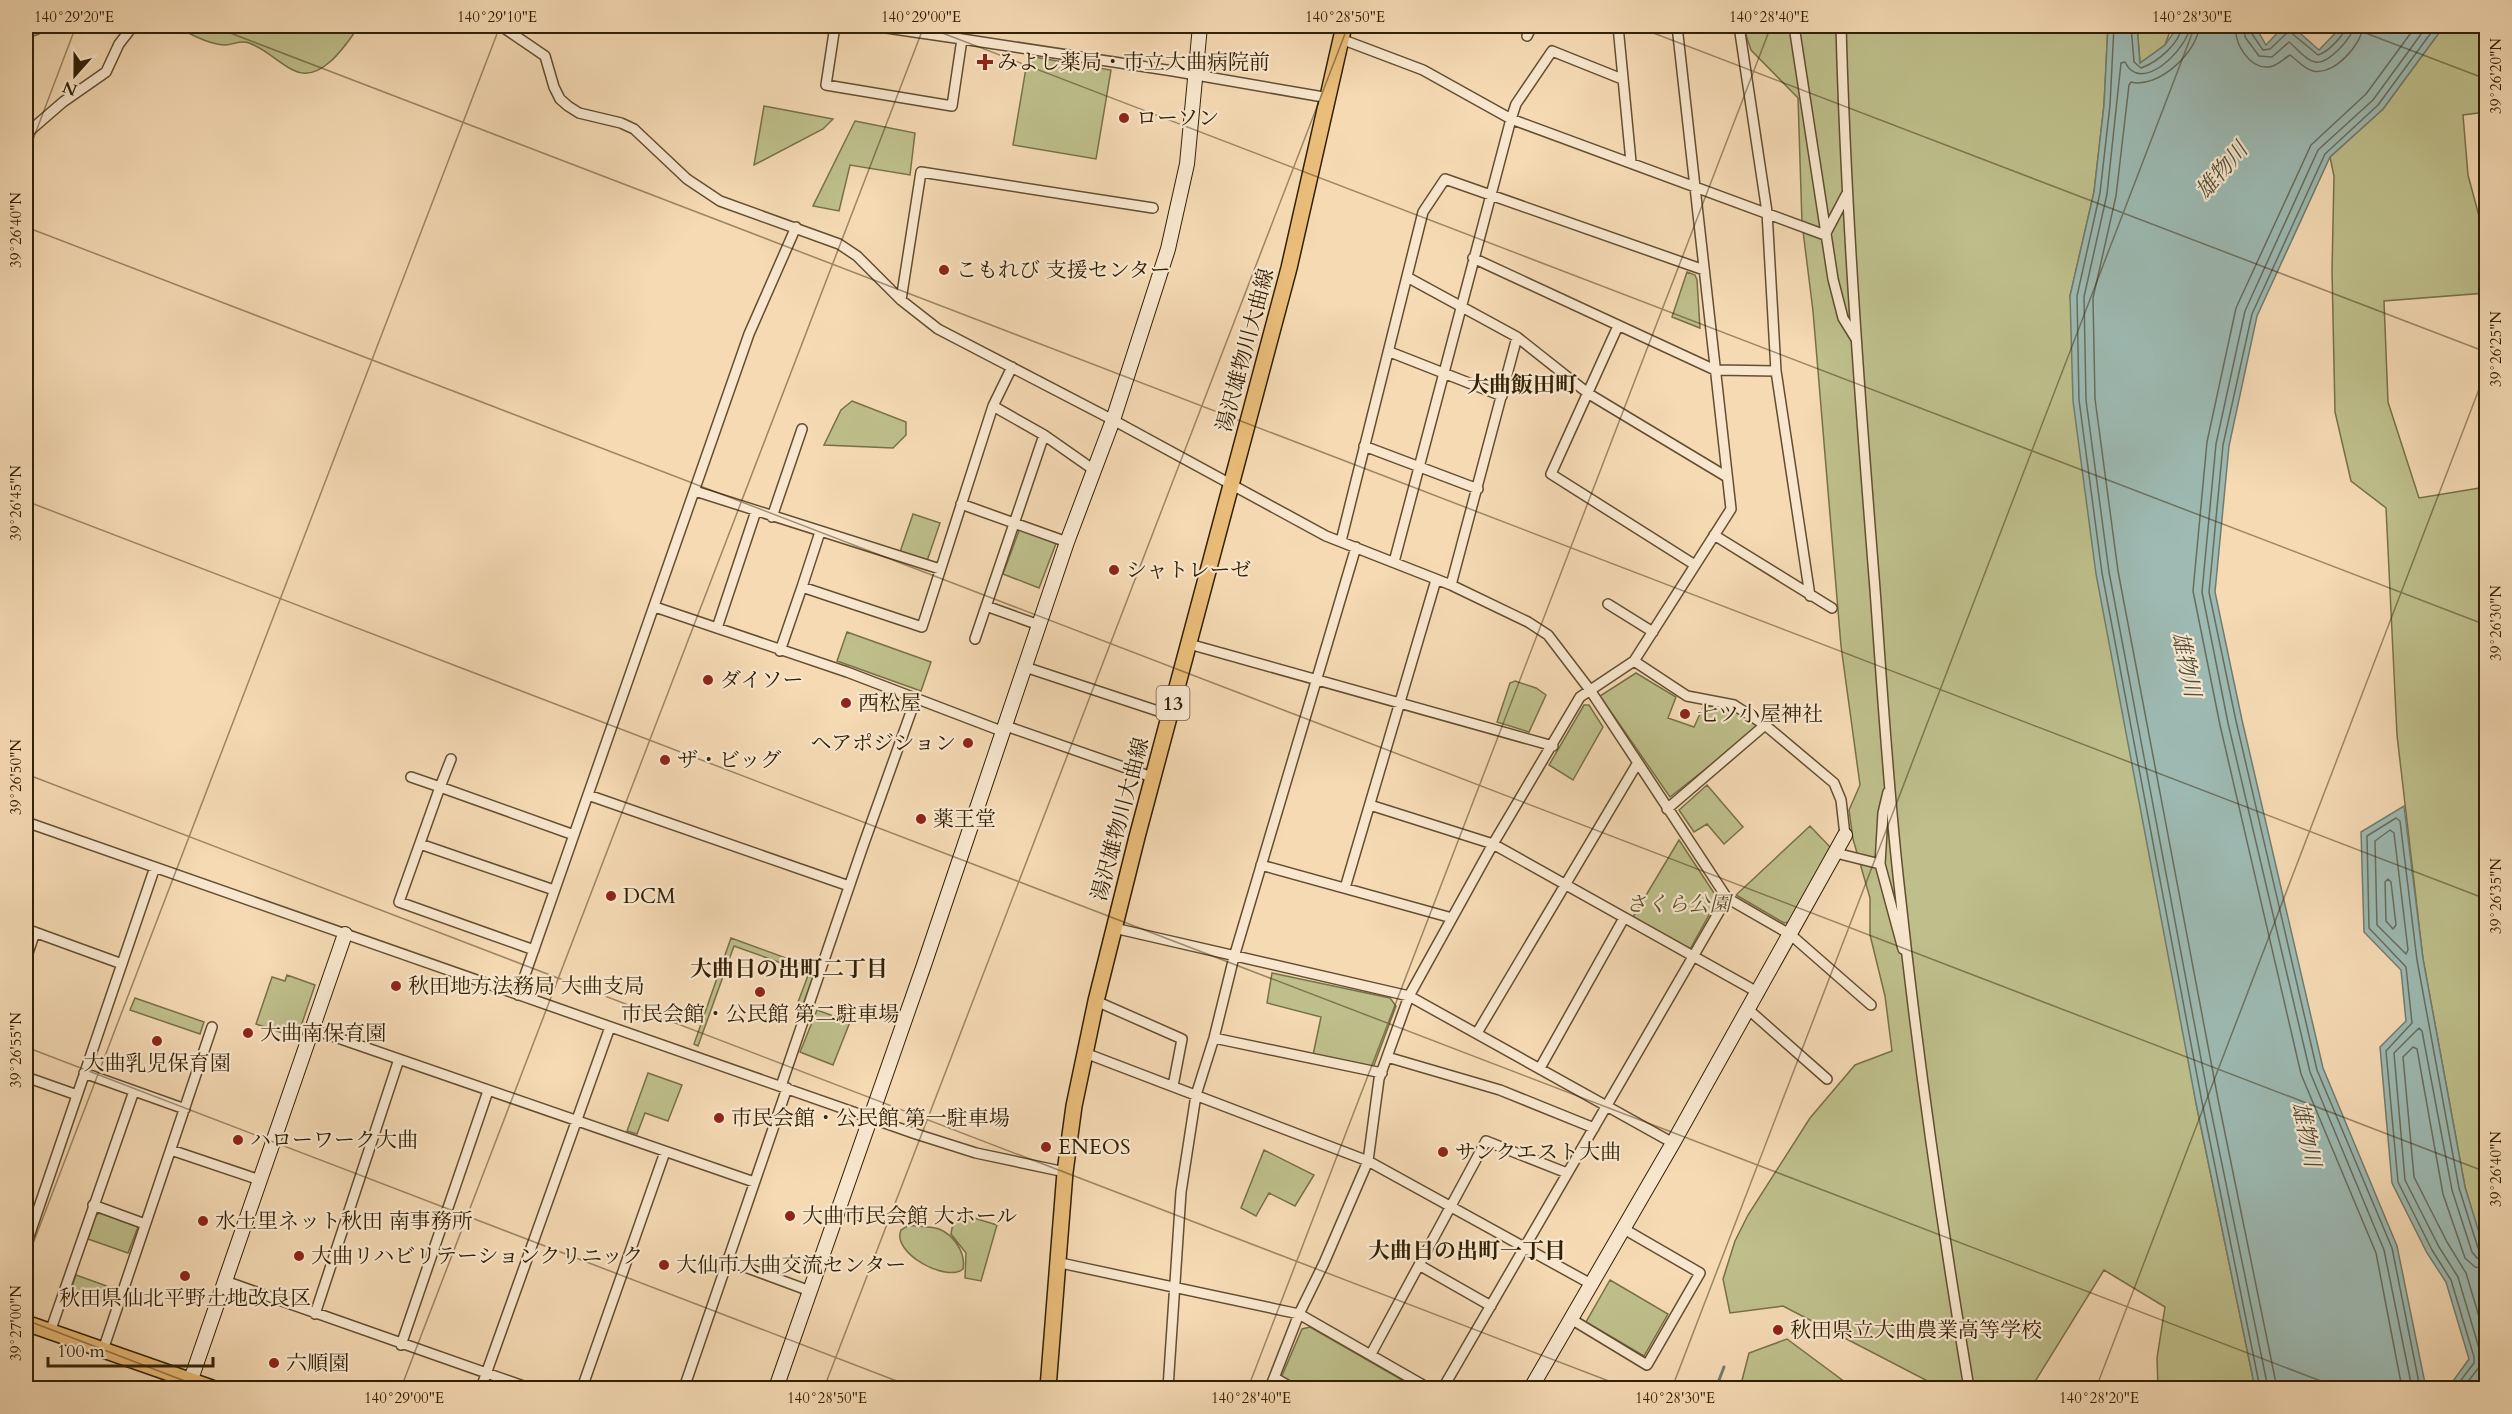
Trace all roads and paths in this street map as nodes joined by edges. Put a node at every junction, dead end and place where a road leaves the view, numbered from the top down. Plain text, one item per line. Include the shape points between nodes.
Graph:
1 (133, 26) edge
2 (501, 26) edge
3 (835, 26) edge
4 (873, 26) edge
5 (1200, 26) edge
6 (1532, 26) edge
7 (1618, 26) edge
8 (1677, 26) edge
9 (1739, 26) edge
10 (1794, 26) edge
11 (1841, 26) edge
12 (1342, 32) edge
13 (1527, 36) dead end
14 (962, 39) junction
15 (1196, 75) junction
16 (1622, 79) junction
17 (1329, 98) junction
18 (1511, 119) junction
19 (26, 134) edge
20 (1631, 162) junction
21 (1695, 187) junction
22 (1847, 193) junction
23 (1490, 194) junction
24 (1153, 208) dead end
25 (1767, 212) junction
26 (796, 227) junction
27 (1825, 235) junction
28 (1473, 258) junction
29 (1704, 270) junction
30 (1407, 277) junction
31 (901, 300) junction
32 (1461, 307) junction
33 (1618, 326) junction
34 (1517, 337) junction
35 (1857, 340) junction
36 (1390, 352) junction
37 (1012, 367) junction
38 (1714, 370) junction
39 (1776, 371) junction
40 (1445, 372) junction
41 (1589, 394) junction
42 (1502, 396) junction
43 (993, 406) junction
44 (1113, 420) junction
45 (802, 429) dead end
46 (1044, 435) junction
47 (1364, 446) junction
48 (1419, 467) junction
49 (1094, 470) junction
50 (1727, 477) junction
51 (1230, 485) junction
52 (1478, 489) junction
53 (695, 491) junction
54 (961, 504) junction
55 (756, 511) junction
56 (772, 517) junction
57 (1015, 521) junction
58 (820, 532) junction
59 (1714, 535) junction
60 (1341, 541) junction
61 (1067, 542) junction
62 (1356, 547) junction
63 (1394, 562) junction
64 (1695, 565) junction
65 (940, 569) junction
66 (1436, 580) junction
67 (1451, 585) junction
68 (802, 587) junction
69 (1810, 596) junction
70 (1608, 604) dead end
71 (986, 606) junction
72 (655, 607) junction
73 (1832, 608) dead end
74 (1039, 625) junction
75 (717, 628) junction
76 (1653, 632) junction
77 (975, 639) dead end
78 (1189, 644) junction
79 (780, 651) junction
80 (1634, 661) junction
81 (1025, 667) junction
82 (1315, 679) junction
83 (1590, 690) junction
84 (916, 698) junction
85 (1400, 704) junction
86 (1170, 715) junction
87 (1765, 725) junction
88 (1005, 729) junction
89 (1553, 746) junction
90 (451, 759) dead end
91 (1637, 764) junction
92 (411, 777) dead end
93 (1152, 777) junction
94 (440, 787) junction
95 (1890, 787) junction
96 (588, 795) junction
97 (1370, 805) junction
98 (1667, 808) junction
99 (26, 822) edge
100 (574, 835) junction
101 (1845, 835) joint
102 (420, 844) junction
103 (1493, 844) junction
104 (1836, 853) junction
105 (1880, 864) junction
106 (1261, 865) junction
107 (155, 867) junction
108 (1565, 884) junction
109 (849, 886) junction
110 (1345, 888) junction
111 (554, 890) junction
112 (1727, 897) junction
113 (1452, 918) junction
114 (1624, 918) junction
115 (1114, 928) junction
116 (30, 931) edge
117 (345, 934) junction
118 (1791, 935) junction
119 (534, 950) junction
120 (1234, 957) junction
121 (1692, 957) junction
122 (26, 959) edge
123 (1910, 963) junction
124 (122, 964) junction
125 (1759, 993) junction
126 (518, 994) junction
127 (1409, 996) junction
128 (1096, 1001) junction
129 (1871, 1005) dead end
130 (1749, 1010) junction
131 (212, 1027) dead end
132 (610, 1027) junction
133 (312, 1029) junction
134 (1477, 1033) junction
135 (1215, 1038) junction
136 (1085, 1053) junction
137 (1387, 1057) junction
138 (399, 1059) junction
139 (1540, 1068) junction
140 (84, 1073) junction
141 (1382, 1073) junction
142 (26, 1077) edge
143 (1827, 1079) dead end
144 (1173, 1086) junction
145 (784, 1087) junction
146 (134, 1091) junction
147 (488, 1091) junction
148 (77, 1095) junction
149 (1196, 1095) junction
150 (1607, 1105) junction
151 (185, 1109) junction
152 (871, 1118) junction
153 (576, 1121) junction
154 (1594, 1128) junction
155 (1673, 1143) junction
156 (171, 1150) junction
157 (665, 1152) junction
158 (1368, 1161) junction
159 (1065, 1172) junction
160 (1567, 1173) junction
161 (260, 1180) junction
162 (754, 1182) junction
163 (93, 1205) junction
164 (1449, 1207) junction
165 (30, 1216) edge
166 (145, 1224) junction
167 (1624, 1229) junction
168 (26, 1245) edge
169 (1524, 1248) junction
170 (726, 1260) junction
171 (1056, 1262) junction
172 (1419, 1264) junction
173 (225, 1281) junction
174 (1590, 1284) junction
175 (1174, 1289) junction
176 (810, 1292) junction
177 (1491, 1306) junction
178 (315, 1314) junction
179 (1299, 1314) junction
180 (1571, 1319) junction
181 (26, 1323) edge
182 (50, 1332) junction
183 (401, 1345) junction
184 (103, 1350) junction
185 (1371, 1354) junction
186 (486, 1374) junction
187 (1275, 1378) junction
188 (190, 1385) edge
189 (212, 1389) edge
190 (481, 1389) edge
191 (529, 1389) edge
192 (582, 1389) edge
193 (684, 1389) edge
194 (776, 1389) edge
195 (1048, 1389) edge
196 (1168, 1389) edge
197 (1270, 1389) edge
198 (1292, 1389) edge
199 (1428, 1389) edge
200 (1443, 1389) edge
201 (1531, 1389) edge
202 (1969, 1389) edge

1 - 19 street via 106,72
2 - 26 street via 545,56 554,87 568,106 634,129 687,179 720,201
3 - 14 street via 826,85 952,106
4 - 14 street
5 - 15 street
6 - 13 street
7 - 16 street
8 - 21 street
9 - 25 street
10 - 27 street
11 - 22 street
12 - 17 main road, 湯沢雄物川大曲線 / 13
12 - 18 street via 1423,70
14 - 15 street
15 - 17 street
15 - 44 street via 1187,164 1168,249
16 - 18 street via 1552,51 1516,104
16 - 20 street
17 - 51 main road, 湯沢雄物川大曲線 / 13 via 1289,268
18 - 20 street
18 - 23 street
20 - 21 street
21 - 25 street
21 - 29 street
22 - 27 street
22 - 35 street
23 - 28 street
23 - 29 street
23 - 30 street via 1445,179 1423,212
24 - 31 street via 921,172
25 - 27 street
25 - 39 street
26 - 31 street via 839,244 857,256
26 - 53 street via 749,334
27 - 35 street via 1843,318
28 - 32 street
28 - 33 street
29 - 38 street
30 - 32 street
30 - 36 street
31 - 37 street via 938,329
32 - 34 street
32 - 40 street
33 - 38 street
33 - 41 street
34 - 41 street
34 - 42 street
35 - 95 street
36 - 40 street
36 - 47 street
37 - 43 street
37 - 44 street
38 - 39 street
38 - 50 street
39 - 69 street
40 - 42 street
40 - 48 street
41 - 50 street
41 - 64 street via 1551,474
42 - 52 street
43 - 46 street
43 - 54 street
44 - 49 street
44 - 51 street
45 - 56 street
46 - 49 street
46 - 57 street
47 - 48 street
47 - 60 street
48 - 52 street
48 - 63 street
49 - 61 street
50 - 59 street via 1731,509
51 - 60 street
51 - 78 main road, 湯沢雄物川大曲線 / 13
52 - 67 street
53 - 55 street
53 - 72 street
54 - 57 street
54 - 65 street
55 - 56 street
55 - 75 street
56 - 58 street
57 - 61 street
57 - 71 street
58 - 65 street
58 - 68 street
59 - 64 street
59 - 69 street
60 - 62 street
61 - 74 street
62 - 63 street
62 - 82 street
63 - 66 street
64 - 76 street
65 - 68 street via 922,627
66 - 67 street
66 - 85 street
67 - 83 street via 1528,621 1548,635
68 - 79 street
69 - 73 street
70 - 76 street
71 - 74 street
71 - 77 street
72 - 75 street
72 - 96 street
74 - 81 street
75 - 79 street
76 - 80 street
78 - 82 street
78 - 86 main road, 湯沢雄物川大曲線 / 13
79 - 84 street
80 - 83 street
80 - 87 street via 1687,696 1734,705
81 - 86 street
81 - 88 street
82 - 85 street
82 - 106 street
83 - 89 street via 1580,697
83 - 91 street
84 - 88 street
84 - 109 street
85 - 89 street
85 - 97 street
86 - 93 main road, 湯沢雄物川大曲線 / 13
87 - 98 street
87 - 101 street via 1834,783 1841,800
88 - 93 street
88 - 152 street
89 - 103 street
90 - 94 street
91 - 98 street
91 - 108 street
92 - 94 street
93 - 115 main road, 湯沢雄物川大曲線 / 13
94 - 100 street
94 - 102 street
95 - 105 street via 1883,813
95 - 123 street
96 - 100 street
96 - 109 street
97 - 103 street
97 - 110 street
98 - 112 street
99 - 107 street
100 - 111 street
101 - 104 street
102 - 111 street
102 - 119 street via 399,902
103 - 108 street
103 - 113 street
104 - 105 street
104 - 118 street
105 - 123 street
106 - 110 street
106 - 120 street
107 - 117 street
107 - 124 street
108 - 114 street
108 - 134 street
109 - 145 street
110 - 113 street
111 - 119 street
112 - 118 street
112 - 121 street
113 - 127 street
114 - 121 street
114 - 139 street
115 - 120 street
115 - 128 main road, 湯沢雄物川大曲線 / 13
116 - 122 street
116 - 124 street
117 - 126 street
117 - 133 street
118 - 125 street
118 - 129 street
119 - 126 street
120 - 127 street
120 - 135 street
121 - 125 street
121 - 150 street
123 - 202 street
124 - 140 street
125 - 130 street
126 - 132 street
127 - 134 street
127 - 137 street
128 - 136 main road, 湯沢雄物川大曲線 / 13
128 - 144 street via 1182,1039
130 - 143 street
130 - 155 street
131 - 151 street
132 - 145 street
132 - 153 street
133 - 138 street
133 - 161 street
134 - 139 street
135 - 141 street
135 - 149 street
136 - 144 street
136 - 159 main road, 湯沢雄物川大曲線 / 13
137 - 141 street
137 - 154 street via 1500,1090
138 - 147 street
138 - 178 street
139 - 150 street
140 - 146 street
140 - 148 street
141 - 158 street
142 - 148 street
144 - 149 street
145 - 152 street
145 - 162 street
146 - 151 street
146 - 163 street
147 - 153 street
147 - 183 street
148 - 165 street
149 - 158 street
149 - 175 street via 1181,1192
150 - 154 street
150 - 155 street
151 - 156 street
152 - 159 street via 976,1153
152 - 176 street
153 - 157 street
153 - 186 street
154 - 160 street
155 - 167 street
156 - 161 street
156 - 166 street
157 - 162 street
157 - 192 street
158 - 164 street
158 - 179 street
159 - 171 main road, 湯沢雄物川大曲線 / 13
160 - 164 street via 1486,1141
160 - 169 street
161 - 173 street
162 - 170 street
163 - 166 street
163 - 182 street
164 - 169 street
164 - 172 street
165 - 168 street
166 - 184 street
167 - 174 street
167 - 180 street via 1700,1273 1647,1365
169 - 174 street
169 - 177 street
170 - 176 street
170 - 193 street
171 - 175 street
171 - 195 main road, 湯沢雄物川大曲線 / 13
172 - 177 street
172 - 185 street
173 - 178 street
173 - 188 street
174 - 180 street
175 - 179 street
175 - 196 street
176 - 194 street
177 - 200 street
178 - 183 street
179 - 185 street
179 - 187 street
180 - 201 street
181 - 182 main road
182 - 184 main road
183 - 186 street
184 - 188 main road
185 - 199 street
186 - 190 street
186 - 191 street
187 - 197 street
187 - 198 street
188 - 189 main road

